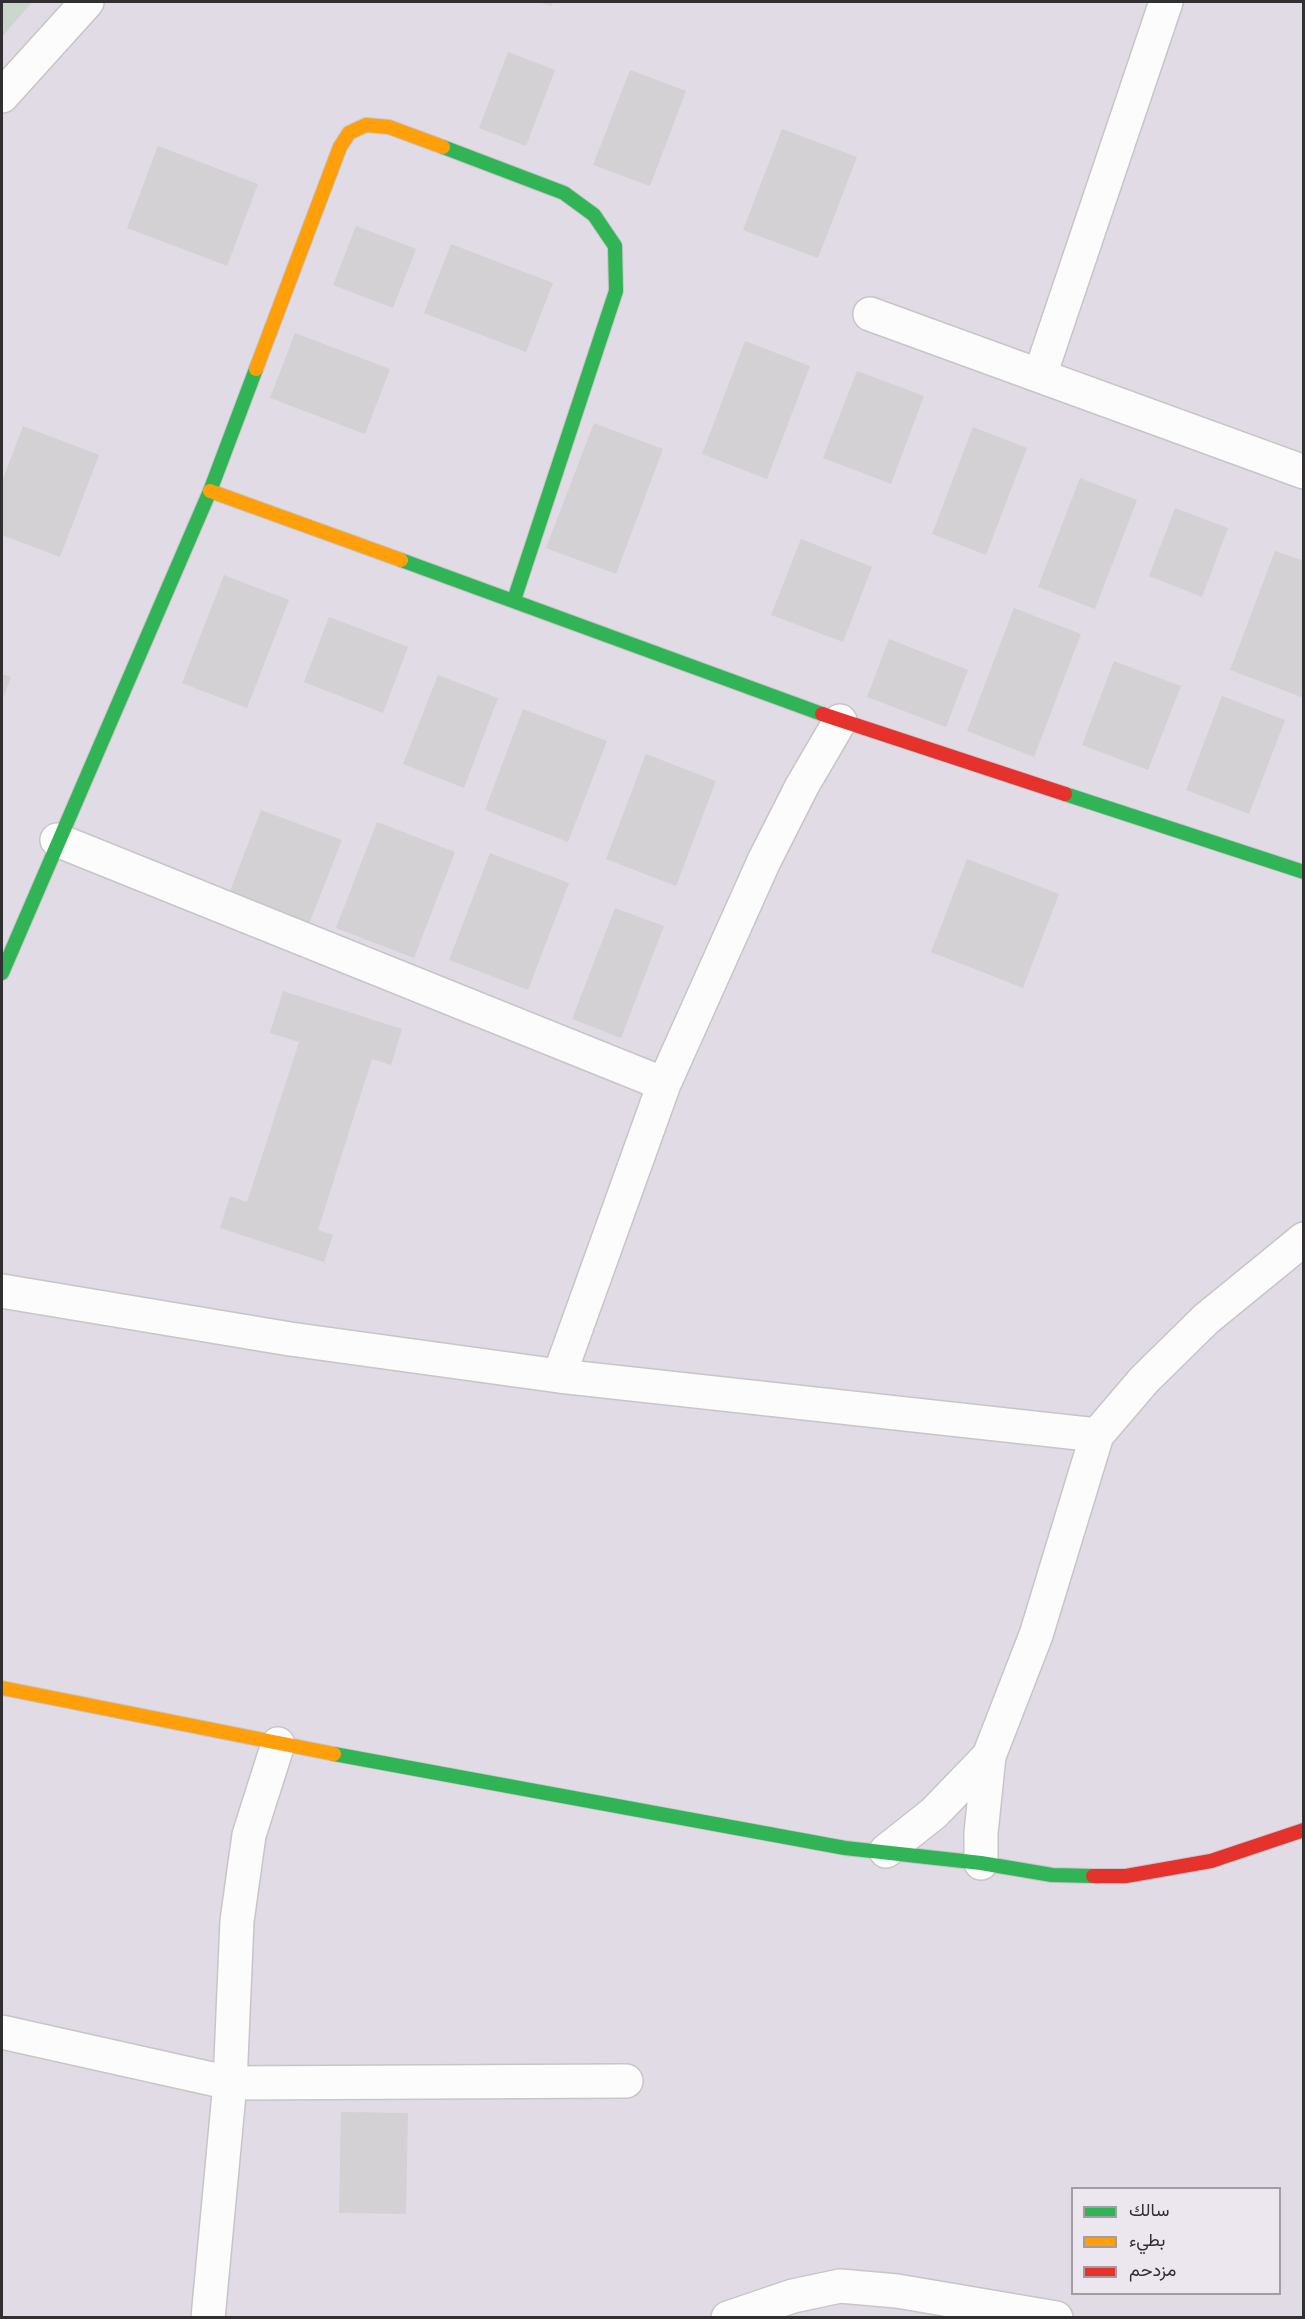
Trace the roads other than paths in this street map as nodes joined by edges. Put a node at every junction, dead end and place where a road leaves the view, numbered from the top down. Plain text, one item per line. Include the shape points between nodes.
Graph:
1 (87, 2) edge
2 (1166, 2) edge
3 (2, 96) edge
4 (870, 314) dead end
5 (1040, 375) junction
6 (1304, 472) edge
7 (210, 491) junction
8 (514, 600) junction
9 (840, 721) junction
10 (57, 840) junction
11 (1303, 870) edge
12 (4, 960) edge
13 (664, 1084) junction
14 (1304, 1239) edge
15 (2, 1291) edge
16 (559, 1376) junction
17 (1097, 1435) junction
18 (2, 1688) edge
19 (278, 1744) junction
20 (989, 1756) junction
21 (1304, 1830) edge
22 (886, 1851) junction
23 (981, 1863) junction
24 (2, 2032) edge
25 (626, 2081) dead end
26 (230, 2083) junction
27 (208, 2318) edge
28 (728, 2318) edge
29 (1056, 2318) edge

1 - 3 street
2 - 5 street
4 - 5 street
5 - 6 street
7 - 8 street
7 - 8 street via 340,147 349,133 366,125 389,127 564,193 594,215 615,246 616,291
7 - 10 street
8 - 9 street
9 - 11 street
9 - 13 street via 764,861
10 - 12 street
10 - 13 street
13 - 16 street
14 - 17 street via 1206,1319 1144,1380
15 - 16 street via 290,1339
16 - 17 street
17 - 20 street via 1036,1635
18 - 19 street
19 - 22 street via 845,1848
19 - 26 street via 249,1835 237,1921
20 - 22 street via 934,1813
20 - 23 street
21 - 23 street via 1211,1861 1126,1876 1052,1875
22 - 23 street
24 - 26 street
25 - 26 street
26 - 27 street
28 - 29 street via 793,2296 840,2286 897,2291

